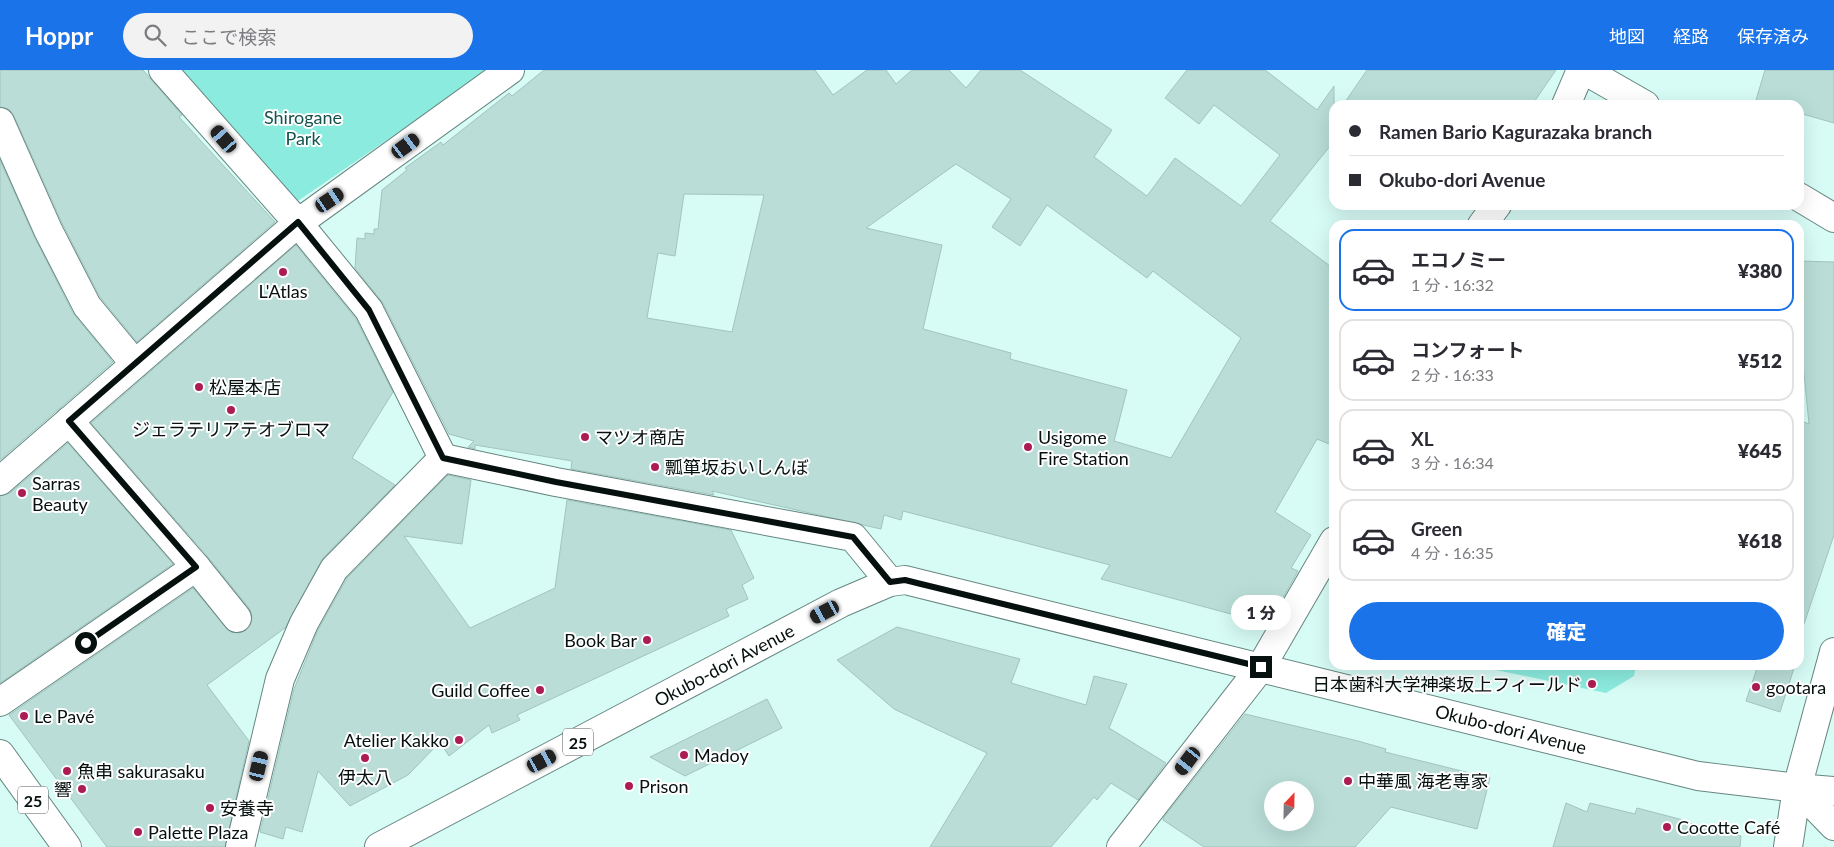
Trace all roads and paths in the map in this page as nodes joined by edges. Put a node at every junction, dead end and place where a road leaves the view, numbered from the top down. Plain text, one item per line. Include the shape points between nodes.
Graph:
1 (163, 70) edge
2 (510, 70) edge
3 (1582, 70) edge
4 (1568, 100) edge
5 (1636, 100) edge
6 (0, 122) edge
7 (1804, 200) edge
8 (1834, 218) edge
9 (298, 222) junction
10 (135, 364) junction
11 (69, 421) junction
12 (443, 458) junction
13 (0, 481) edge
14 (1329, 550) edge
15 (196, 567) junction
16 (890, 582) junction
17 (237, 618) dead end
18 (1834, 652) edge
19 (1261, 667) junction
20 (0, 702) edge
21 (0, 754) edge
22 (1834, 776) edge
23 (1797, 788) junction
24 (1834, 791) edge
25 (1834, 826) edge
26 (67, 847) edge
27 (240, 847) edge
28 (379, 847) edge
29 (1121, 847) edge
30 (1788, 847) edge

1 - 9 street
2 - 9 street
3 - 4 street
3 - 5 street
6 - 10 street via 48,230 87,306
7 - 8 street
9 - 10 street
9 - 12 street via 369,310
10 - 11 street
11 - 13 street
11 - 15 street
12 - 16 street via 853,537
12 - 27 street via 334,568 304,623 280,679
14 - 19 street
15 - 17 street
15 - 20 street
16 - 19 street, Okubo-dori Avenue / 25 via 905,580
16 - 28 street, Okubo-dori Avenue / 25 via 840,603
18 - 23 street
19 - 23 street, Okubo-dori Avenue / 25 via 1698,776
19 - 29 street
21 - 26 street, 25
22 - 23 street, 25
23 - 24 street, 25
23 - 25 street
23 - 30 street

